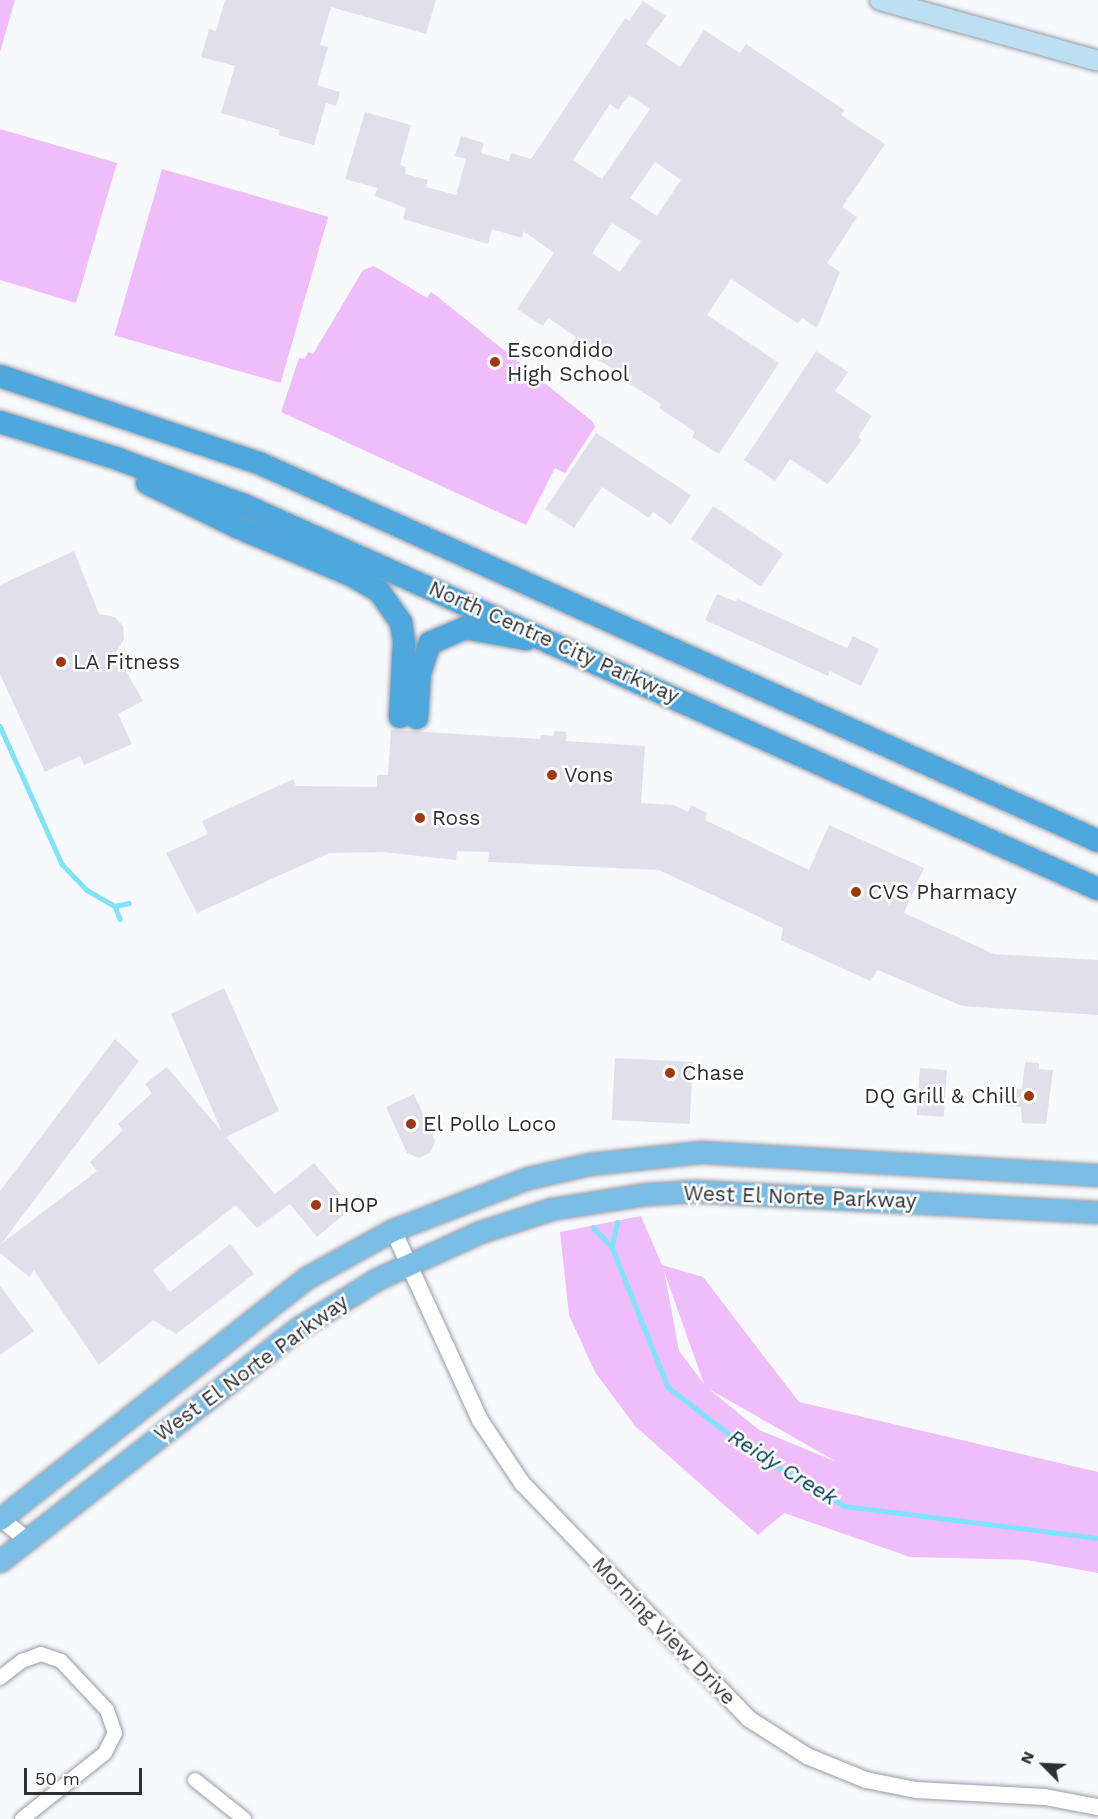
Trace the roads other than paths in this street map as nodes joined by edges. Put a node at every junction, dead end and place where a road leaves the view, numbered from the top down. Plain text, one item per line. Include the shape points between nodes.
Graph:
1 (880, 0) edge
2 (910, 4) edge
3 (1098, 61) edge
4 (0, 376) edge
5 (0, 422) edge
6 (118, 459) junction
7 (564, 646) junction
8 (1098, 841) edge
9 (1098, 889) edge
10 (1098, 1174) edge
11 (1098, 1212) edge
12 (393, 1230) junction
13 (406, 1264) junction
14 (0, 1519) edge
15 (26, 1539) junction
16 (0, 1561) edge
17 (0, 1678) edge
18 (195, 1780) dead end
19 (1098, 1807) edge
20 (22, 1819) edge
21 (244, 1819) edge

1 - 2 main road
2 - 3 main road
4 - 8 highway, North Centre City Parkway via 259,463
5 - 6 highway, North Centre City Parkway
6 - 7 highway, North Centre City Parkway via 244,505
6 - 7 highway via 148,483 379,591 401,622 408,718 424,656 430,643 447,633 465,628
7 - 9 highway, North Centre City Parkway
10 - 12 main road, West El Norte Parkway via 741,1153 646,1156 528,1178
11 - 13 main road, West El Norte Parkway via 767,1192 647,1194 551,1209 480,1232
12 - 13 street, Morning View Drive
12 - 14 main road, West El Norte Parkway via 337,1259 266,1306
13 - 15 main road, West El Norte Parkway via 300,1327
13 - 19 street, Morning View Drive via 480,1420 522,1483 748,1719 807,1756 866,1780 916,1790 1045,1797
14 - 15 street
15 - 16 main road, West El Norte Parkway
17 - 20 street via 22,1661 41,1654 61,1661 107,1710 114,1733 105,1753
18 - 21 street

